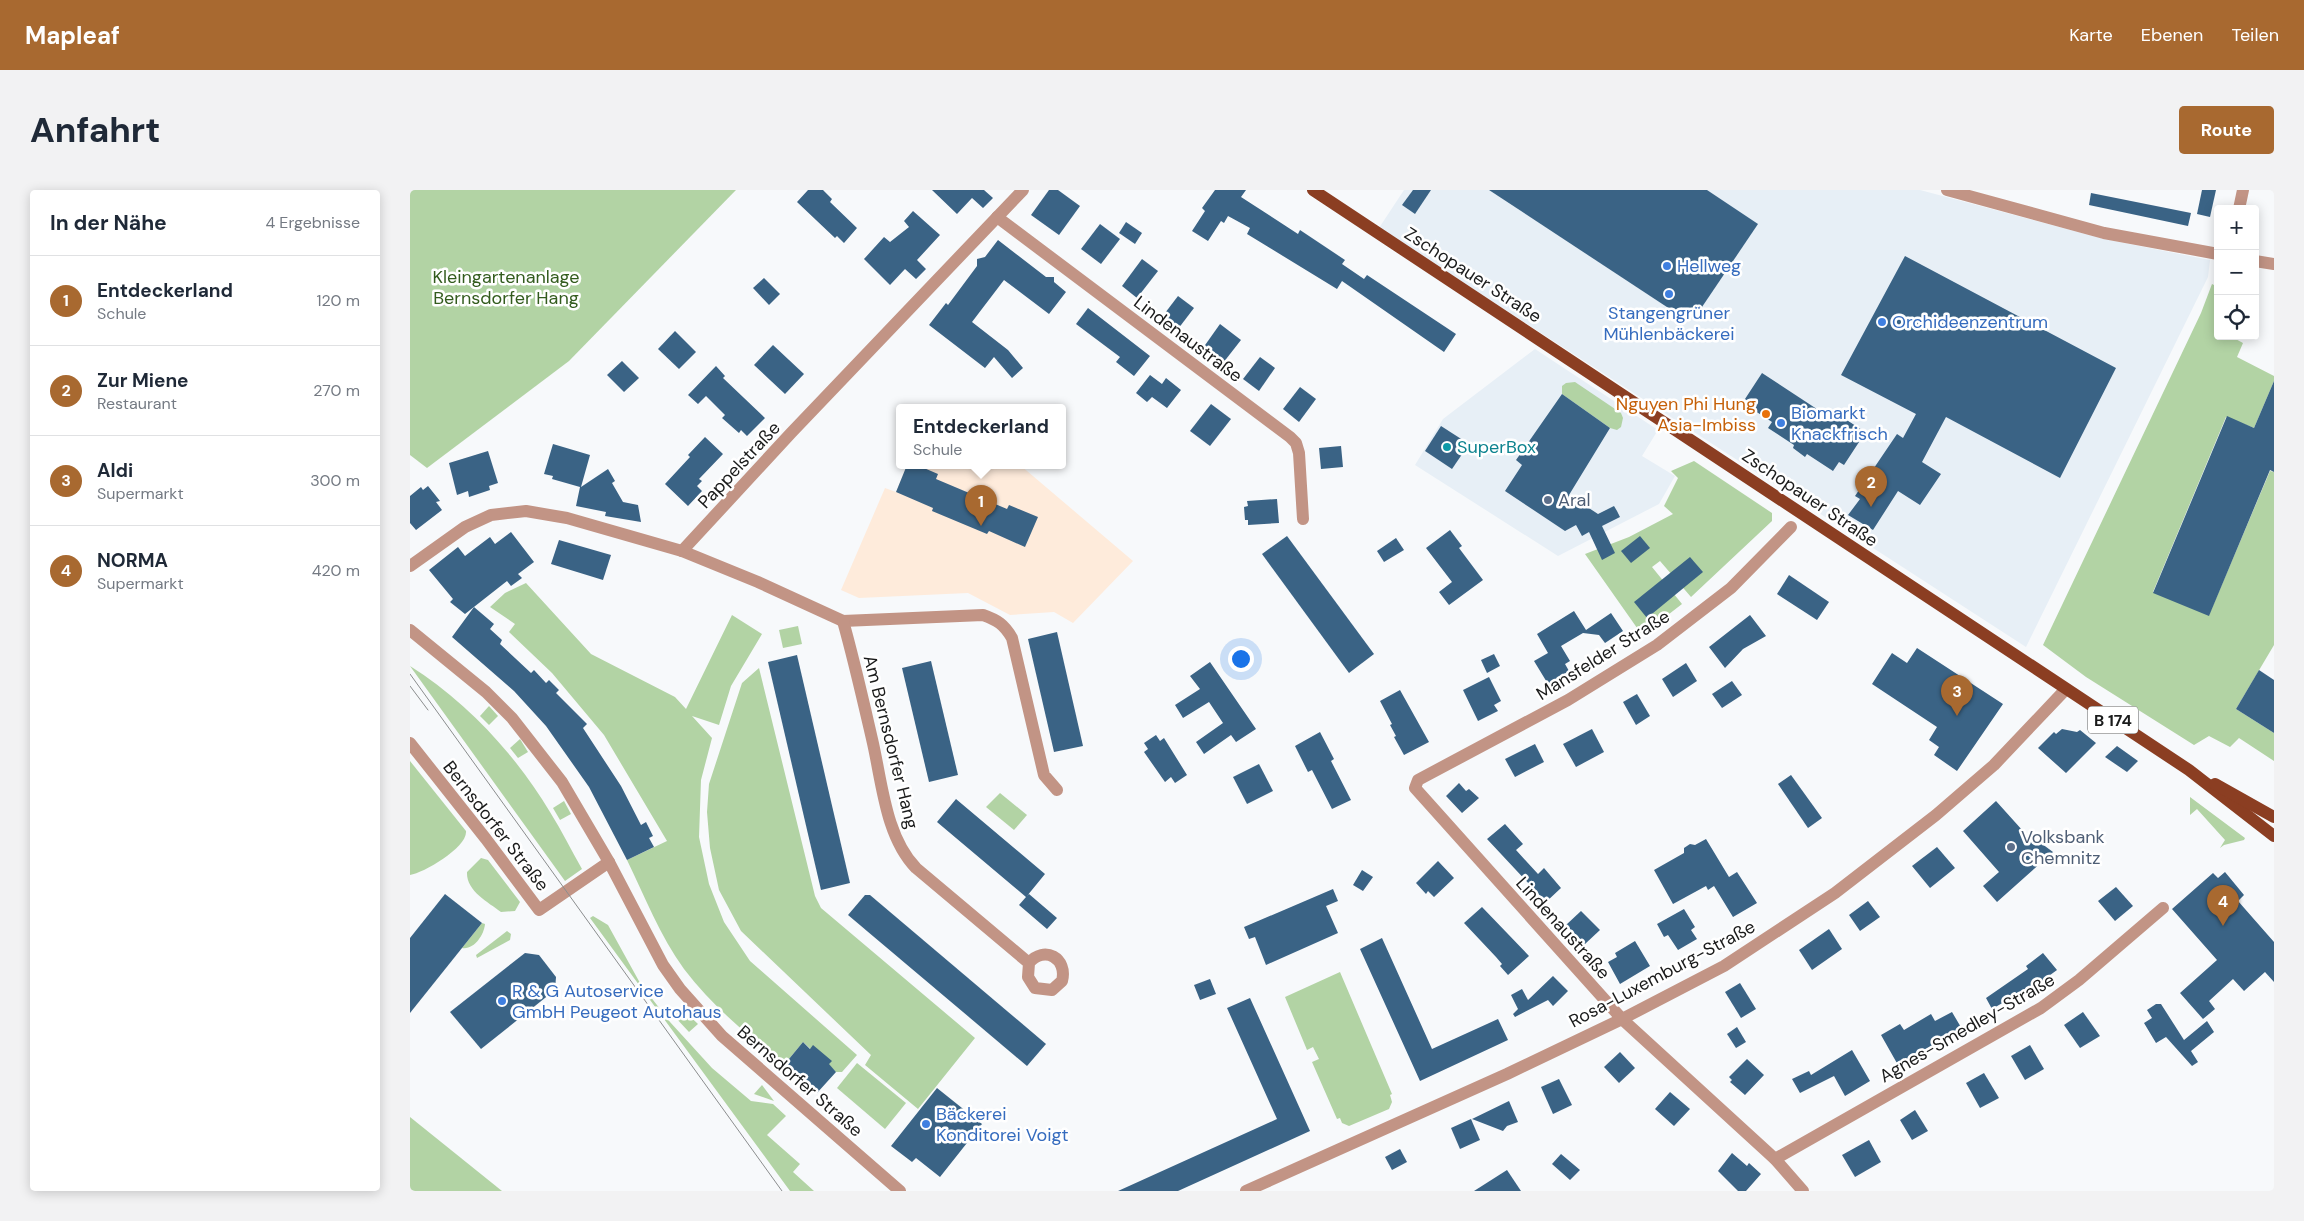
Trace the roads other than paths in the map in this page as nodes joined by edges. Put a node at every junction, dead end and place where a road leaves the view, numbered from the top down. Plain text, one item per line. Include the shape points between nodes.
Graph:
1 (1023, 190) edge
2 (1313, 190) edge
3 (1947, 190) edge
4 (2243, 190) edge
5 (2240, 205) edge
6 (997, 217) junction
7 (2214, 253) edge
8 (2259, 261) edge
9 (2274, 264) edge
10 (1303, 519) dead end
11 (1791, 527) dead end
12 (682, 551) junction
13 (410, 566) edge
14 (843, 621) junction
15 (410, 630) edge
16 (2066, 689) junction
17 (410, 743) edge
18 (2188, 770) junction
19 (1415, 785) joint
20 (1057, 790) dead end
21 (2274, 818) edge
22 (2274, 836) edge
23 (609, 862) junction
24 (2163, 908) dead end
25 (1029, 964) dead end
26 (1622, 1019) junction
27 (1775, 1159) junction
28 (900, 1191) edge
29 (1246, 1191) edge
30 (1803, 1191) edge

1 - 6 street, Pappelstraße
2 - 16 main road, Zschopauer Straße / B 174
3 - 7 street via 2104,233
4 - 5 street
6 - 10 street, Lindenaustraße via 1290,437 1299,453
6 - 12 street, Pappelstraße
8 - 9 street
11 - 19 street, Mansfelder Straße via 1731,588 1657,645 1595,685 1418,780
12 - 13 street via 567,518 526,511 491,515 465,527
12 - 14 street
14 - 20 street via 983,615 998,620 1012,638 1044,774
14 - 25 street, Am Bernsdorfer Hang via 889,816 904,854 916,868
15 - 23 street, Bernsdorfer Straße via 479,686 512,718 562,782
16 - 18 main road, Zschopauer Straße / B 174
16 - 26 street, Rosa-Luxemburg-Straße via 1967,788 1834,893 1724,966
17 - 23 street, Bernsdorfer Straße via 539,910
18 - 21 main road, Zschopauer Straße / B 174
18 - 22 main road, Zschopauer Straße / B 174
19 - 26 street, Lindenaustraße via 1416,791
23 - 28 street, Bernsdorfer Straße via 663,964 680,989 722,1036
24 - 27 street, Agnes-Smedley-Straße via 2041,1008
26 - 27 street, Lindenaustraße
26 - 29 street, Rosa-Luxemburg-Straße
27 - 30 street, Lindenaustraße

